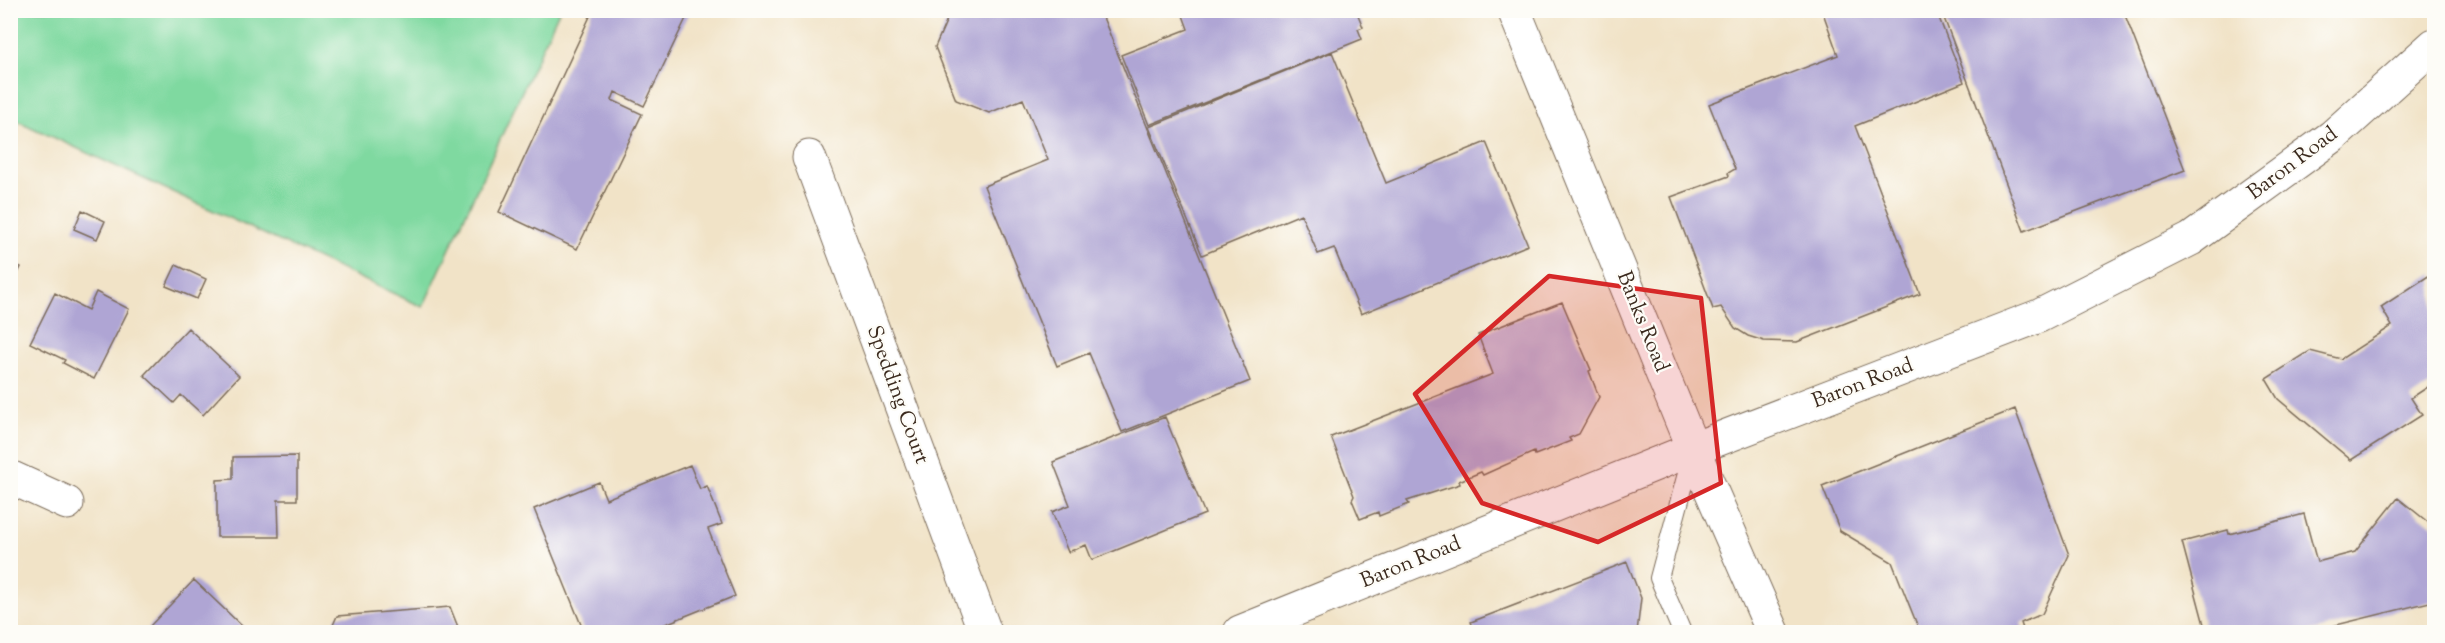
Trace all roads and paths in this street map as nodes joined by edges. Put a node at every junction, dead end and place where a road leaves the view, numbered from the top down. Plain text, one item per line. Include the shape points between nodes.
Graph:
1 (1514, 10) edge
2 (2434, 45) edge
3 (809, 157) dead end
4 (1693, 449) junction
5 (10, 477) edge
6 (67, 503) dead end
7 (985, 633) edge
8 (1240, 633) edge
9 (1682, 633) edge
10 (1773, 633) edge

1 - 4 street, Banks Road
2 - 4 street, Baron Road via 2333,135 2191,240 2039,316
3 - 7 street, Spedding Court
4 - 8 street, Baron Road
4 - 9 lane via 1659,578
4 - 10 street, Banks Road
5 - 6 street

